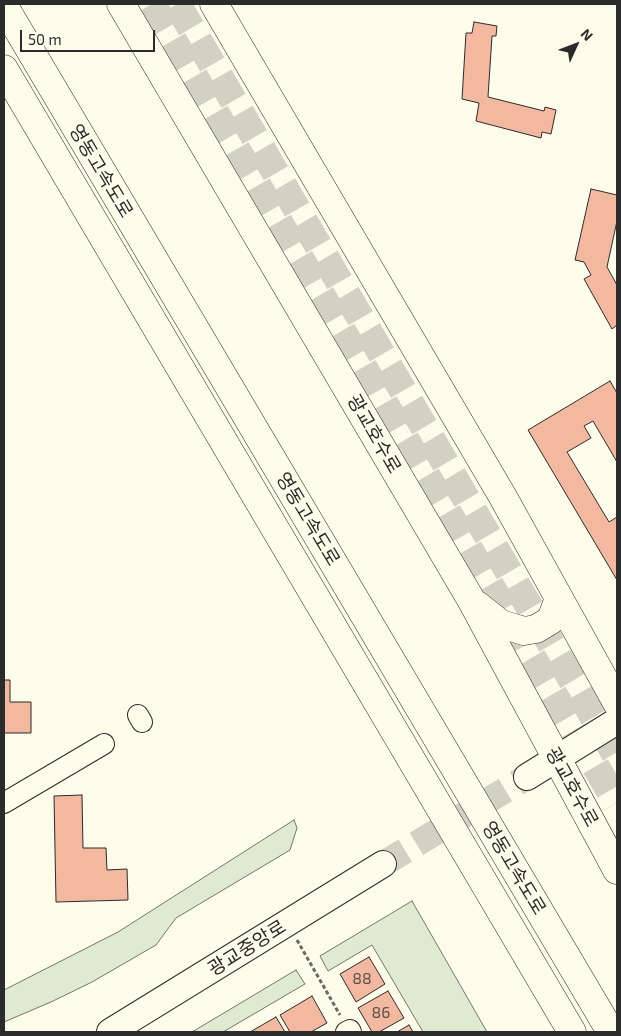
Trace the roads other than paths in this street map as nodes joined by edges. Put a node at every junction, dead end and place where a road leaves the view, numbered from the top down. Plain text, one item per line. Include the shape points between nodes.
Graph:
1 (122, 4) edge
2 (214, 4) edge
3 (4, 6) edge
4 (4, 69) edge
5 (559, 598) junction
6 (474, 603) junction
7 (617, 703) edge
8 (617, 721) edge
9 (104, 744) dead end
10 (557, 759) junction
11 (527, 777) tunnel mouth
12 (4, 803) edge
13 (383, 864) tunnel mouth
14 (617, 870) edge
15 (110, 1032) edge
16 (572, 1032) edge
17 (611, 1032) edge

1 - 6 highway, 광교호수로
2 - 5 highway
3 - 17 highway, 영동고속도로
4 - 16 highway, 영동고속도로
5 - 6 highway via 550,620 536,629 524,631 501,624
5 - 7 highway
6 - 10 highway, 광교호수로
8 - 10 main road
9 - 12 lane
10 - 11 main road
10 - 14 highway, 광교호수로
13 - 15 main road, 광교중앙로

